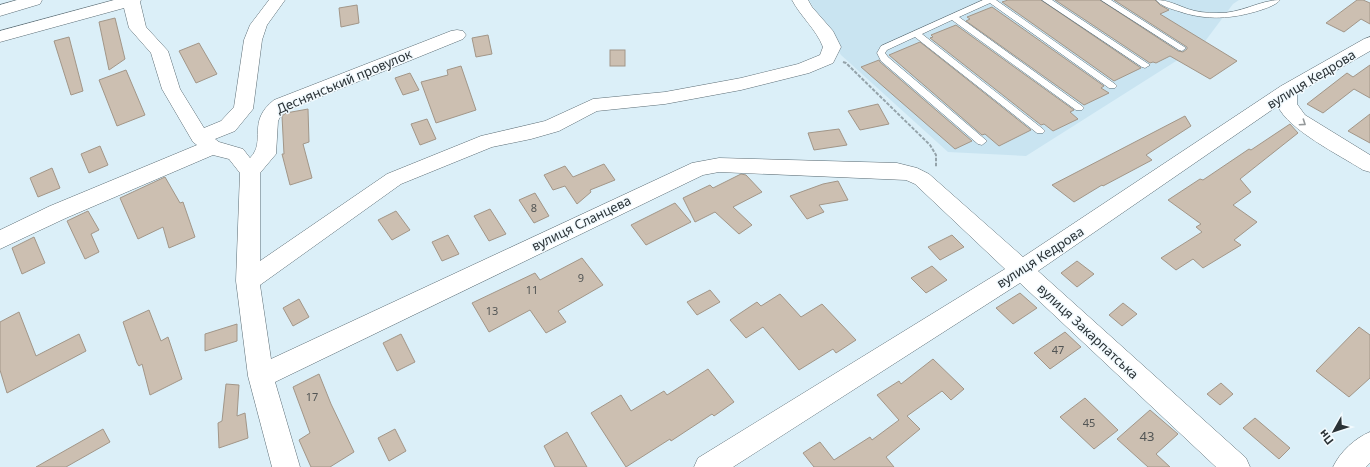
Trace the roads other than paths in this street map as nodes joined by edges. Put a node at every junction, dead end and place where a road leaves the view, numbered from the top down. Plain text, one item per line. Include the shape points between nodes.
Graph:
1 (34, 0) edge
2 (132, 0) edge
3 (277, 0) edge
4 (800, 0) edge
5 (1046, 0) edge
6 (1105, 0) edge
7 (1160, 0) edge
8 (1276, 0) edge
9 (986, 1) edge
10 (0, 11) edge
11 (953, 17) junction
12 (916, 34) junction
13 (457, 36) dead end
14 (0, 37) edge
15 (1370, 43) edge
16 (1182, 48) dead end
17 (1145, 65) dead end
18 (1112, 86) dead end
19 (1288, 90) junction
20 (1079, 108) dead end
21 (1040, 131) dead end
22 (206, 142) junction
23 (982, 142) dead end
24 (1370, 165) edge
25 (250, 171) junction
26 (929, 174) joint
27 (0, 240) edge
28 (1022, 270) junction
29 (248, 280) junction
30 (261, 376) junction
31 (1370, 445) edge
32 (286, 467) edge
33 (708, 467) edge
34 (1236, 467) edge
35 (1347, 467) edge

1 - 10 street
2 - 14 street
2 - 22 street via 138,28 159,51 171,89
3 - 22 street via 259,25 253,40 243,109 228,126
4 - 29 street via 827,35 832,47 827,59 803,69 741,84 665,98 593,105 552,126 488,141 394,179
5 - 17 lane
6 - 16 lane
7 - 8 lane via 1193,14 1216,17 1258,9
9 - 11 lane
9 - 18 lane
11 - 12 lane
11 - 20 lane
12 - 21 lane
12 - 23 lane via 884,48 881,53 884,59
13 - 25 street, Деснянський провулок via 281,105 268,117 266,154
15 - 19 street, вулиця Кедрова
19 -> 24 street via 1287,105 1298,120
19 - 28 street, вулиця Кедрова
22 - 25 street via 236,154
22 - 27 street
25 - 29 street
26 - 28 street, вулиця Закарпатська
26 - 30 street, вулиця Сланцева via 719,165 699,168
28 - 33 street, вулиця Кедрова
28 - 34 street, вулиця Закарпатська
29 - 30 street
30 - 32 street
31 - 35 street

